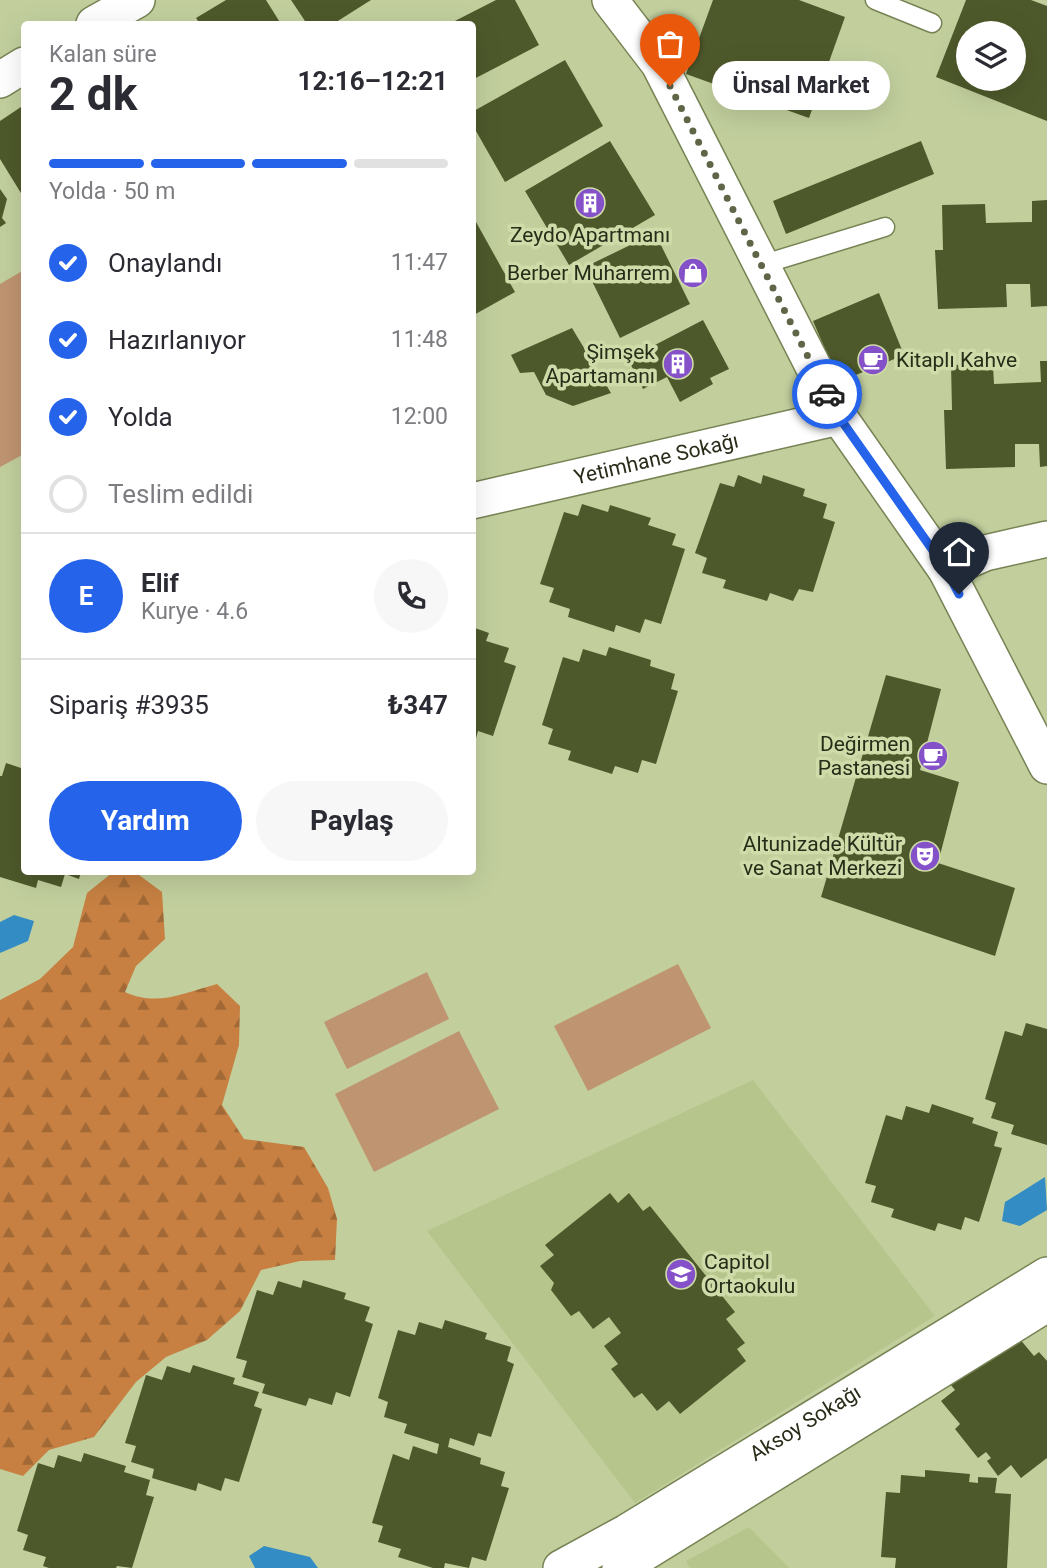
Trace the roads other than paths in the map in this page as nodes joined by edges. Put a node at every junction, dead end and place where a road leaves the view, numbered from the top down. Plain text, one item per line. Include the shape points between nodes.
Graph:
1 (610, 0) edge
2 (875, 0) edge
3 (932, 23) dead end
4 (21, 67) edge
5 (0, 80) edge
6 (885, 227) dead end
7 (761, 265) junction
8 (839, 417) junction
9 (476, 500) edge
10 (1047, 539) edge
11 (946, 569) junction
12 (1047, 766) edge
13 (1047, 1275) edge
14 (1047, 1304) edge
15 (561, 1568) edge
16 (620, 1568) edge

1 - 7 street via 659,64
2 - 3 lane
4 - 5 street
6 - 7 lane
7 - 8 street
8 - 9 street, Yetimhane Sokağı
8 - 11 street
10 - 11 street via 985,553
11 - 12 street
13 - 15 street, Aksoy Sokağı
14 - 16 street, Aksoy Sokağı

